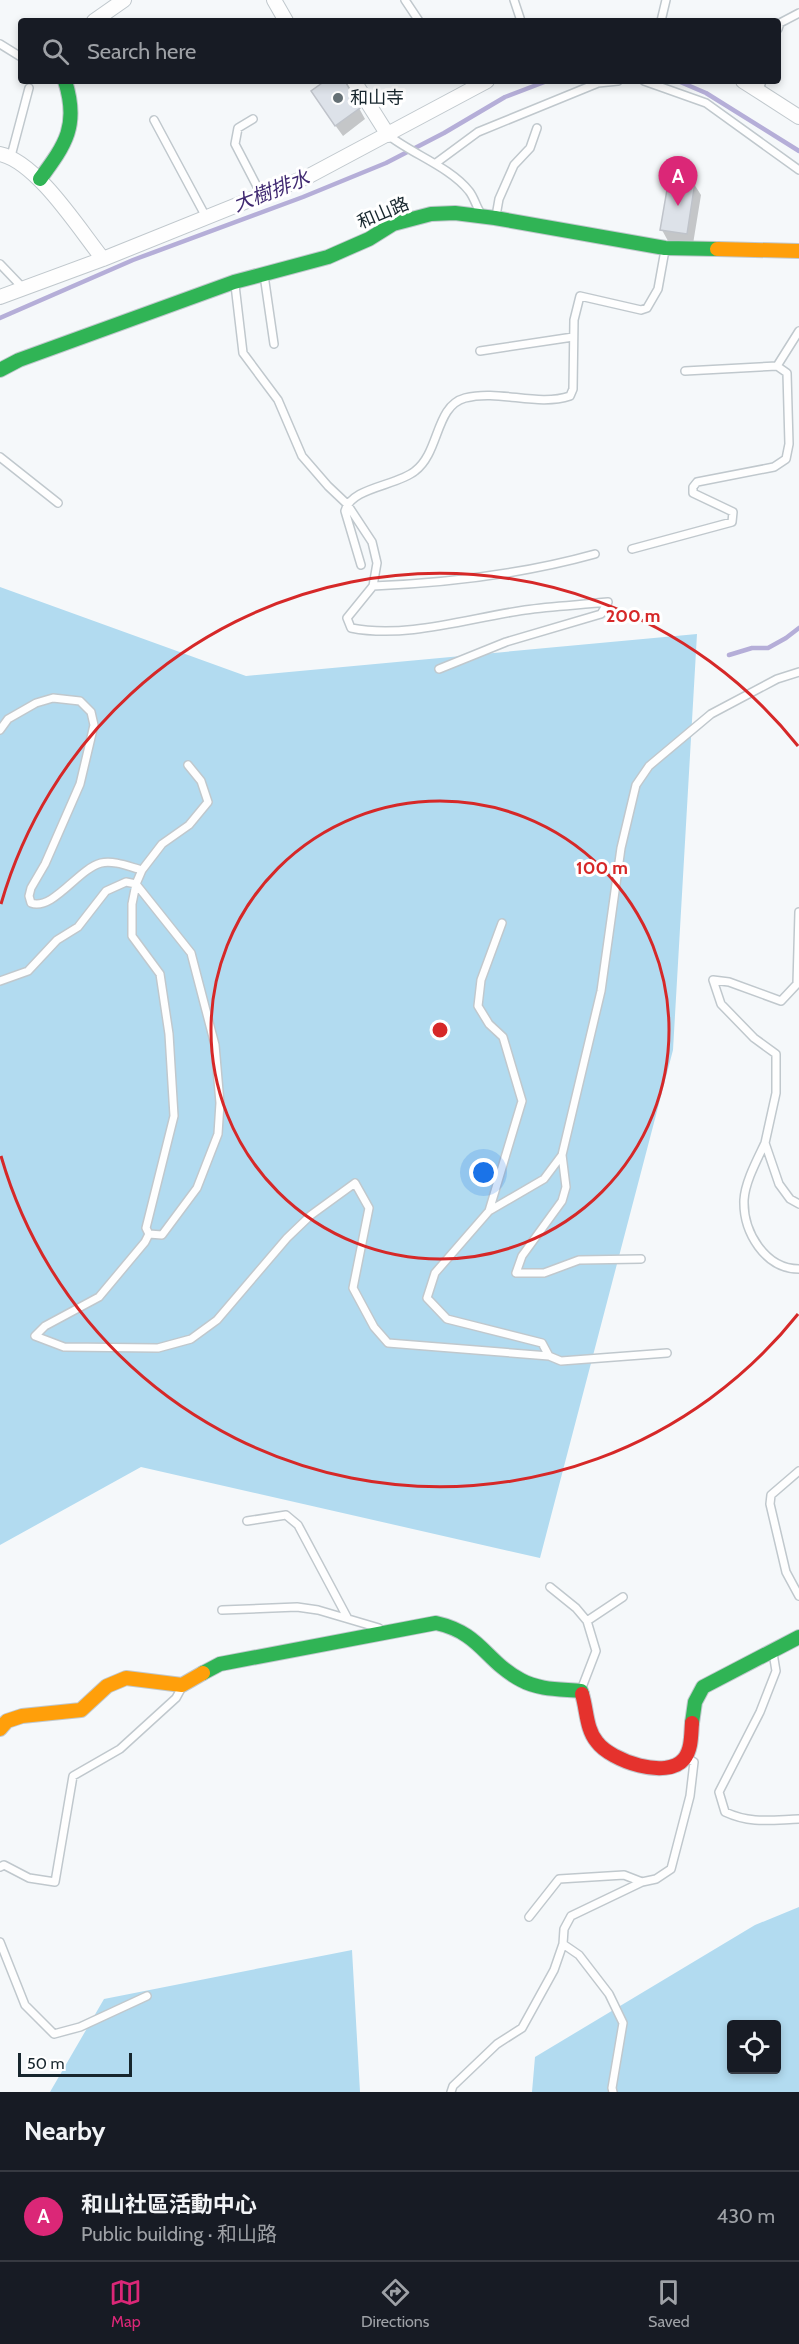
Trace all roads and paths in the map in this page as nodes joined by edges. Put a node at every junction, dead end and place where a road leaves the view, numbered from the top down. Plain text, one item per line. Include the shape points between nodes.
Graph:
1 (124, 0) edge
2 (274, 0) edge
3 (405, 0) edge
4 (514, 0) edge
5 (666, 0) edge
6 (799, 13) edge
7 (98, 18) edge
8 (284, 18) edge
9 (417, 18) edge
10 (520, 18) edge
11 (663, 18) edge
12 (781, 22) edge
13 (0, 44) edge
14 (18, 55) edge
15 (66, 84) edge
16 (356, 84) edge
17 (481, 84) edge
18 (596, 84) edge
19 (652, 84) edge
20 (761, 86) edge
21 (29, 88) dead end
22 (799, 117) edge
23 (253, 119) dead end
24 (154, 120) dead end
25 (537, 128) dead end
26 (387, 135) junction
27 (5, 155) edge
28 (436, 163) junction
29 (799, 170) edge
30 (40, 179) junction
31 (261, 194) junction
32 (207, 217) junction
33 (489, 218) junction
34 (666, 248) junction
35 (799, 251) edge
36 (103, 259) junction
37 (0, 264) edge
38 (264, 275) junction
39 (234, 282) junction
40 (23, 289) junction
41 (0, 297) edge
42 (799, 331) edge
43 (573, 337) junction
44 (274, 344) dead end
45 (480, 351) dead end
46 (777, 366) junction
47 (0, 369) edge
48 (685, 371) dead end
49 (0, 457) edge
50 (58, 502) dead end
51 (347, 504) junction
52 (632, 549) dead end
53 (595, 554) dead end
54 (361, 565) dead end
55 (373, 586) junction
56 (439, 669) dead end
57 (799, 672) edge
58 (0, 730) edge
59 (188, 765) dead end
60 (142, 870) junction
61 (136, 884) junction
62 (799, 912) edge
63 (502, 923) dead end
64 (0, 981) edge
65 (765, 1143) junction
66 (561, 1155) junction
67 (799, 1204) edge
68 (489, 1211) junction
69 (149, 1234) junction
70 (641, 1259) dead end
71 (799, 1269) edge
72 (667, 1353) dead end
73 (549, 1356) junction
74 (799, 1471) edge
75 (247, 1521) dead end
76 (550, 1587) dead end
77 (799, 1596) edge
78 (623, 1597) dead end
79 (222, 1610) dead end
80 (347, 1617) junction
81 (587, 1622) junction
82 (387, 1631) junction
83 (799, 1637) edge
84 (773, 1651) junction
85 (182, 1685) junction
86 (581, 1691) junction
87 (0, 1729) edge
88 (686, 1757) junction
89 (799, 1819) edge
90 (0, 1867) edge
91 (642, 1882) junction
92 (529, 1917) dead end
93 (0, 1942) edge
94 (564, 1944) junction
95 (147, 1996) dead end
96 (451, 2092) edge
97 (613, 2092) edge

1 - 7 street
2 - 8 street
3 - 9 lane
4 - 10 lane
5 - 11 lane
6 - 12 lane
13 - 14 lane
15 - 30 street via 72,100 71,133
16 - 26 street
17 - 26 street
18 - 28 lane via 478,132
19 - 29 lane via 706,103
20 - 22 street
21 - 27 lane
23 - 31 lane via 238,128 235,144
24 - 32 lane
25 - 33 lane via 530,148 514,165
26 - 28 lane via 426,161
26 - 31 street via 309,176
27 - 30 street
28 - 33 lane via 469,191
30 - 36 street
31 - 32 street
32 - 36 street
33 - 34 street, 和山路
33 - 38 street, 和山路 via 431,214 393,224 328,257
34 - 35 street, 和山路
34 - 43 lane via 658,289 647,308 641,310 580,296
36 - 40 street
37 - 40 lane
38 - 39 street, 和山路
38 - 44 lane
39 - 47 street, 和山路
39 - 51 lane via 243,353 278,400 302,456
40 - 41 street
42 - 46 lane
43 - 45 lane
43 - 51 lane via 570,396 559,400 493,394 452,403 432,450 415,471 356,496
46 - 48 lane
46 - 52 lane via 787,373 786,459 774,467 697,482 693,493 733,512 732,522
49 - 50 lane
51 - 54 lane via 345,511
51 - 55 lane via 372,542 377,563
53 - 55 lane via 545,567 431,584
55 - 56 lane via 347,618 351,628 419,628 525,610 608,602 601,614 506,642
57 - 66 lane via 777,679 711,714 648,766 636,785 621,848 600,991
58 - 60 lane via 8,719 53,698 80,701 91,712 94,725 80,784 31,888 31,903 48,902 87,869 102,863
59 - 60 lane via 201,781 208,802 189,825 162,844
60 - 61 lane
61 - 64 lane via 126,882 106,891 78,927 57,940 28,971
61 - 69 lane via 132,936 160,974 169,1034 174,1116 146,1228
61 - 69 lane via 191,953 215,1045 219,1103 218,1134 197,1188 162,1235
62 - 65 lane via 797,984 781,1001 713,980 721,1004 776,1054 776,1093
63 - 68 lane via 481,980 478,1006 503,1037 522,1101
65 - 67 lane via 779,1184
65 - 71 lane via 744,1198 745,1220 763,1255
66 - 68 lane via 544,1179
66 - 70 lane via 566,1187 562,1201 522,1256 516,1274 544,1273 579,1260
68 - 73 lane via 435,1273 427,1298 447,1319 542,1343
69 - 73 lane via 99,1297 45,1326 35,1336 64,1347 158,1348 191,1339 217,1320 311,1215 355,1184 369,1208 353,1288 388,1343
72 - 73 lane via 561,1361
74 - 77 lane via 771,1495 770,1504 786,1572
75 - 80 lane via 286,1515 298,1525
76 - 81 lane
78 - 81 lane
79 - 80 lane via 297,1607
80 - 82 lane
81 - 86 lane via 596,1651
82 - 85 street via 220,1664
82 - 86 street via 436,1623 452,1625 465,1631 520,1680 536,1686
83 - 84 street
84 - 88 street via 703,1687 694,1705
84 - 89 lane via 776,1671 719,1792 725,1812 740,1819
85 - 87 street via 126,1678 107,1686 81,1710 22,1716 7,1721
85 - 90 lane via 176,1698 120,1749 73,1776 55,1882
86 - 88 street via 590,1730 612,1757 661,1768 677,1765
88 - 91 lane via 694,1762 690,1796 671,1869
91 - 92 lane via 624,1875 560,1879
91 - 94 lane via 572,1916 564,1929
93 - 95 lane via 25,2005 54,2034 80,2027
94 - 96 lane via 522,2028 496,2044
94 - 97 lane via 579,1955 609,1994 623,2023

